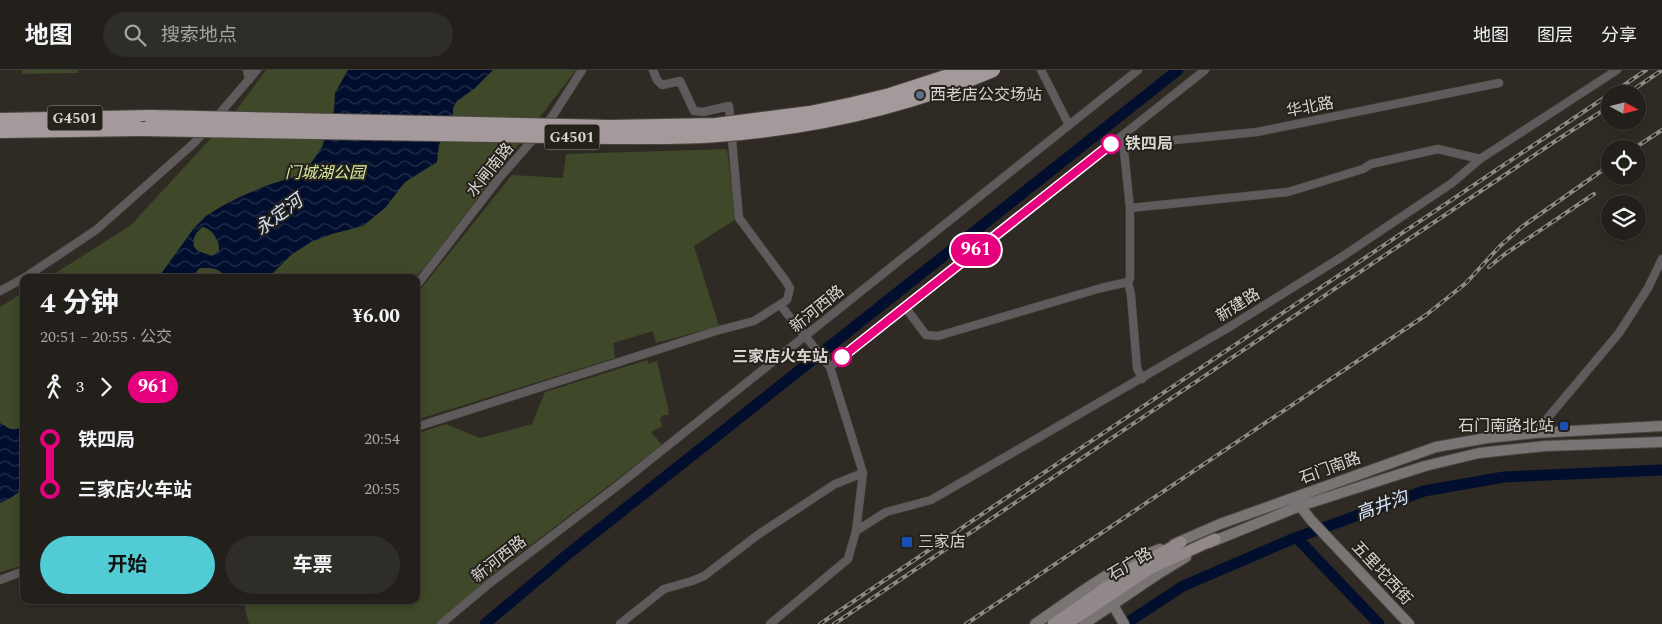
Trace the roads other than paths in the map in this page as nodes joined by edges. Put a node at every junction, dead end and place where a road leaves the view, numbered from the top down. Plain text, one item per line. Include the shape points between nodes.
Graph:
1 (247, 70) edge
2 (257, 70) edge
3 (582, 70) edge
4 (653, 70) edge
5 (967, 70) edge
6 (993, 70) edge
7 (1041, 70) edge
8 (1138, 70) edge
9 (1205, 70) edge
10 (1615, 70) edge
11 (249, 80) junction
12 (1499, 83) dead end
13 (0, 120) edge
14 (1069, 125) junction
15 (0, 131) edge
16 (1122, 136) junction
17 (1124, 145) junction
18 (1480, 159) junction
19 (1130, 208) junction
20 (1662, 259) edge
21 (30, 274) edge
22 (20, 280) edge
23 (420, 281) edge
24 (1128, 282) junction
25 (0, 291) edge
26 (781, 306) junction
27 (905, 307) junction
28 (805, 336) junction
29 (830, 366) junction
30 (1142, 379) junction
31 (420, 426) edge
32 (1662, 426) edge
33 (1535, 433) junction
34 (1662, 442) edge
35 (863, 473) junction
36 (1298, 501) junction
37 (856, 532) junction
38 (1215, 540) junction
39 (1181, 542) junction
40 (20, 572) edge
41 (0, 580) edge
42 (1113, 604) junction
43 (1121, 619) edge
44 (441, 624) edge
45 (620, 624) edge
46 (770, 624) edge
47 (1034, 624) edge
48 (1053, 624) edge
49 (1067, 624) edge
50 (1084, 624) edge
51 (1409, 624) edge

1 - 11 street
2 - 11 street
3 - 23 street, 水闸南路 via 552,117 500,177
4 - 26 street via 662,85 680,81 694,111 729,106 739,218 790,288 787,300
5 - 13 highway, G4501, bridge via 853,104 716,125 610,127 150,117
6 - 15 highway, G4501, bridge via 936,92 855,114 717,135 610,137 141,129
7 - 14 street
8 - 14 street, 新河西路
9 - 16 street
10 - 18 street, 新建路
11 - 21 street via 193,144 142,191 96,230
12 - 17 street, 华北路 via 1257,132
14 - 28 street, 新河西路
16 - 17 street
16 - 27 street
17 - 19 street
18 - 19 street via 1438,149 1371,164 1288,192
18 - 30 street, 新建路 via 1452,183 1340,258
19 - 24 street
20 - 33 street via 1619,333
22 - 25 street
24 - 27 street via 938,336 926,335
24 - 30 street via 1137,368
26 - 28 street
26 - 31 street via 754,321
27 - 29 street
28 - 29 street
28 - 44 street, 新河西路
29 - 35 street
30 - 37 street, 新建路 via 931,500 886,512
32 - 33 main road, 石门南路
33 - 36 main road, 石门南路 via 1436,447
34 - 36 main road, 石门南路 via 1545,446 1479,454
35 - 37 street
35 - 45 street via 835,484 758,534 704,576 664,589
36 - 38 main road, 石门南路
36 - 39 main road, 石门南路 via 1220,524
36 - 51 main road, 五里坨西街 via 1311,520
37 - 46 street via 848,559
38 - 42 main road, 石门南路
38 - 49 main road, 石广路 via 1151,568
39 - 47 main road, 石门南路 via 1128,563
39 - 48 main road, 石广路 via 1137,566
40 - 41 street
42 - 43 main road
42 - 50 main road, 石门南路

